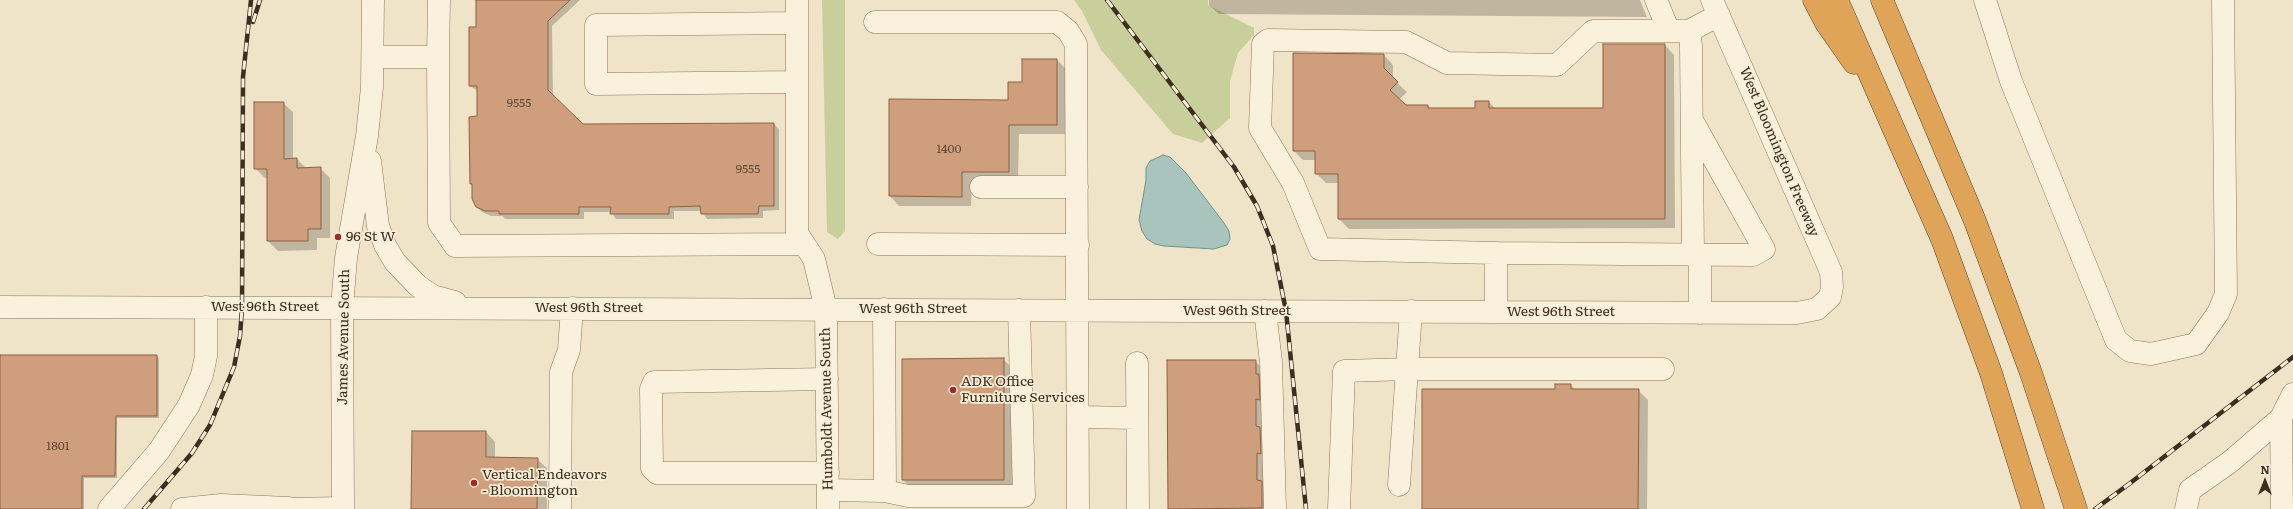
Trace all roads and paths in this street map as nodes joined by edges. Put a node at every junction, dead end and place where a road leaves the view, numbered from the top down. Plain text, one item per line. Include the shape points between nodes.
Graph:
1 (373, 0) edge
2 (438, 0) edge
3 (797, 0) edge
4 (1656, 0) edge
5 (1814, 0) edge
6 (1837, 0) edge
7 (1882, 0) edge
8 (1895, 0) edge
9 (1985, 0) edge
10 (2223, 0) edge
11 (1716, 8) edge
12 (875, 22) dead end
13 (797, 23) junction
14 (1679, 30) junction
15 (373, 57) junction
16 (438, 57) junction
17 (1908, 59) junction
18 (797, 82) junction
19 (1884, 105) junction
20 (1692, 120) junction
21 (367, 136) junction
22 (981, 187) dead end
23 (1077, 188) junction
24 (804, 244) junction
25 (878, 244) dead end
26 (1078, 245) junction
27 (1496, 253) junction
28 (1693, 255) junction
29 (1823, 304) joint
30 (0, 307) edge
31 (206, 307) junction
32 (342, 307) junction
33 (471, 307) junction
34 (572, 308) junction
35 (826, 309) junction
36 (884, 309) junction
37 (1019, 310) junction
38 (1079, 310) junction
39 (1265, 311) junction
40 (1411, 312) junction
41 (1496, 312) junction
42 (1700, 313) junction
43 (1137, 363) dead end
44 (1407, 369) junction
45 (1663, 369) dead end
46 (826, 378) junction
47 (2293, 394) edge
48 (1078, 418) junction
49 (1137, 418) junction
50 (2282, 418) junction
51 (1400, 485) dead end
52 (828, 491) edge
53 (885, 491) junction
54 (2285, 504) edge
55 (288, 508) edge
56 (109, 509) edge
57 (182, 509) edge
58 (343, 509) edge
59 (560, 509) edge
60 (1078, 509) edge
61 (1138, 509) edge
62 (1275, 509) edge
63 (1339, 509) edge
64 (2033, 509) edge
65 (2076, 509) edge
66 (2186, 509) edge

1 - 15 street, James Avenue South
2 - 16 street
3 - 13 street, Humboldt Avenue South
4 - 14 street
5 - 19 highway via 1826,23
6 - 19 highway
7 - 17 highway
8 - 17 highway
9 - 10 street via 2011,81 2116,340 2130,351 2151,354 2196,344 2218,313 2226,294
11 - 14 street
11 - 29 street, West Bloomington Freeway via 1831,272 1830,297
12 - 23 street via 1057,22 1068,31 1076,44
13 - 18 street, Humboldt Avenue South
13 - 18 street via 596,25 596,84
14 - 20 street via 1692,46
14 - 27 street via 1593,31 1556,65 1447,63 1406,42 1268,40 1263,44 1260,128 1293,183 1320,249
15 - 16 street
15 - 21 street, James Avenue South
16 - 24 street via 438,223 455,246
17 - 65 highway via 1975,221 2031,372
18 - 24 street, Humboldt Avenue South via 797,233
19 - 64 highway via 1942,239 1991,373
20 - 28 street
20 - 28 street via 1764,248 1753,254
21 - 32 street, James Avenue South via 346,258
21 - 33 street via 378,226 392,256 405,273 433,296
22 - 23 street
23 - 26 street
24 - 35 street, Humboldt Avenue South via 814,259
25 - 26 street
26 - 38 street
27 - 28 street
27 - 41 street
28 - 42 street via 1700,262
29 - 42 street, West 96th Street via 1817,309 1797,313
30 - 31 street, West 96th Street
31 - 32 street, West 96th Street
31 - 56 street via 206,356 202,375 189,405 159,451
32 - 33 street, West 96th Street
32 - 58 street, James Avenue South
33 - 34 street, West 96th Street
34 - 35 street, West 96th Street
34 - 59 street via 569,350 561,372
35 - 36 street, West 96th Street
35 - 46 street, Humboldt Avenue South
36 - 37 street, West 96th Street
36 - 53 street
37 - 38 street, West 96th Street
37 - 53 street via 1024,496 908,496
38 - 39 street, West 96th Street
38 - 48 street
39 - 40 street, West 96th Street
39 - 62 street via 1270,362
40 - 41 street, West 96th Street
40 - 44 street
41 - 42 street, West 96th Street
43 - 49 street
44 - 45 street
44 - 51 street
44 - 63 street via 1344,371
46 - 52 street, Humboldt Avenue South
46 - 52 street via 654,382 651,389 652,468 657,473
47 - 50 street
48 - 49 street
48 - 60 street
49 - 61 street
50 - 54 street
50 - 66 street via 2230,462 2190,490
52 - 53 street
55 - 57 street via 221,506
55 - 58 street

